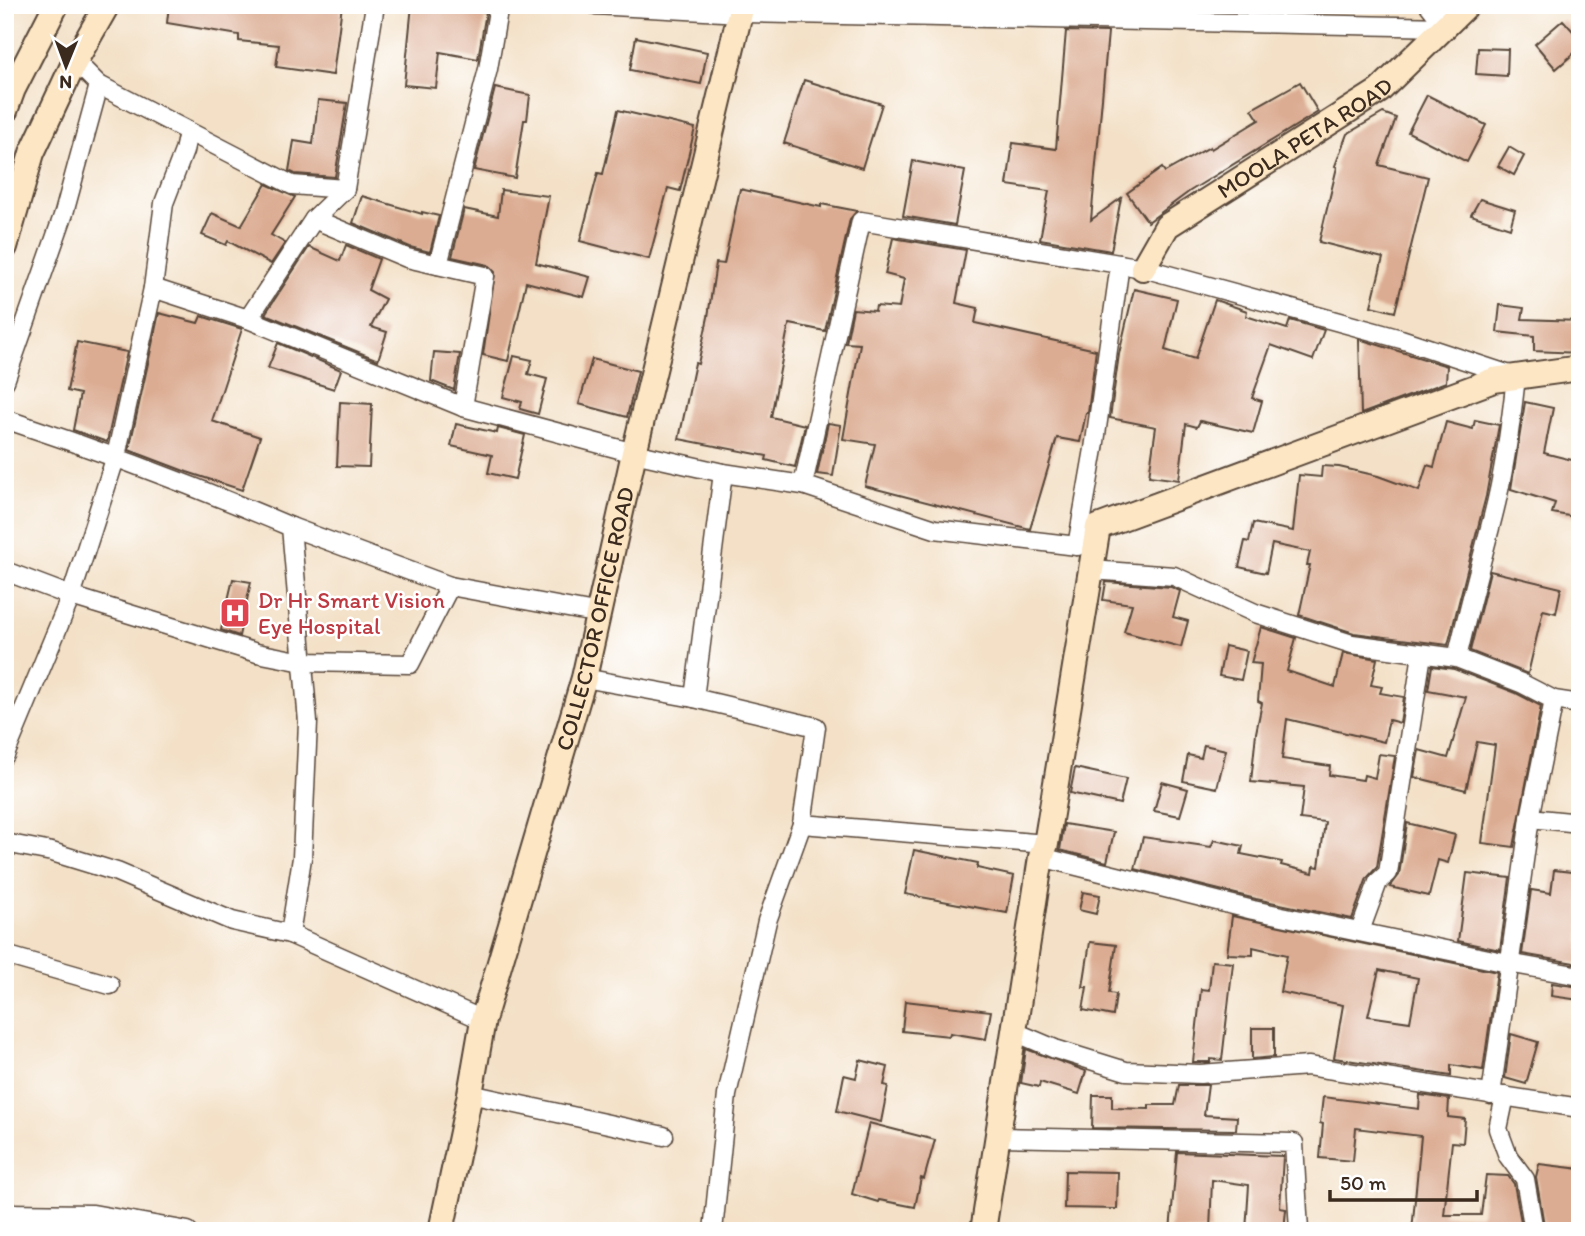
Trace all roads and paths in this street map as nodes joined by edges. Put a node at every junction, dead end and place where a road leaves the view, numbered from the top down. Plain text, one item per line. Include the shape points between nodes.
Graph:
1 (57, 5) edge
2 (107, 5) edge
3 (374, 5) edge
4 (499, 5) edge
5 (595, 5) edge
6 (1429, 5) edge
7 (1467, 5) edge
8 (741, 9) edge
9 (1446, 27) junction
10 (75, 61) junction
11 (99, 85) junction
12 (5, 111) edge
13 (188, 132) junction
14 (345, 189) junction
15 (314, 219) junction
16 (5, 247) edge
17 (438, 265) junction
18 (1131, 266) junction
19 (153, 288) junction
20 (248, 319) junction
21 (1580, 368) edge
22 (1516, 377) junction
23 (5, 381) edge
24 (463, 407) junction
25 (5, 419) edge
26 (634, 453) junction
27 (117, 456) junction
28 (723, 473) junction
29 (803, 485) junction
30 (291, 527) junction
31 (1098, 527) junction
32 (1077, 546) junction
33 (1091, 570) junction
34 (5, 571) edge
35 (450, 586) junction
36 (71, 596) junction
37 (600, 614) junction
38 (1422, 654) junction
39 (1457, 658) junction
40 (303, 662) junction
41 (584, 678) junction
42 (694, 698) junction
43 (1554, 700) junction
44 (1580, 704) edge
45 (5, 755) edge
46 (1530, 818) junction
47 (1580, 823) edge
48 (802, 824) junction
49 (5, 843) edge
50 (1043, 851) junction
51 (1360, 932) junction
52 (290, 934) junction
53 (5, 955) edge
54 (1508, 963) junction
55 (1580, 976) edge
56 (110, 985) dead end
57 (484, 1020) junction
58 (1014, 1032) junction
59 (470, 1094) junction
60 (1498, 1095) junction
61 (1580, 1108) edge
62 (664, 1136) dead end
63 (998, 1137) junction
64 (5, 1213) edge
65 (188, 1231) edge
66 (441, 1231) edge
67 (713, 1231) edge
68 (983, 1231) edge
69 (1299, 1231) edge
70 (1534, 1231) edge

1 - 12 street
2 - 10 street
3 - 14 street
4 - 17 street via 485,82
5 - 8 street
6 - 9 street
7 - 9 street, MOOLA PETA ROAD
8 - 9 street
8 - 26 street, COLLECTOR OFFICE ROAD
9 - 18 street, MOOLA PETA ROAD via 1379,91 1167,226
10 - 11 street
10 - 16 street via 32,153
11 - 13 street
11 - 23 street via 64,213
13 - 14 street via 292,185
13 - 19 street via 164,203
14 - 15 street
15 - 17 street via 407,258
15 - 20 street
17 - 24 street via 485,276
18 - 22 street via 1401,339
18 - 29 street via 861,221
18 - 32 street
19 - 20 street
19 - 27 street
20 - 24 street
21 - 22 street
22 - 31 street via 1494,380
22 - 39 street via 1494,514
24 - 26 street
25 - 27 street
26 - 28 street
26 - 37 street, COLLECTOR OFFICE ROAD
27 - 30 street
27 - 36 street
28 - 29 street
28 - 42 street
29 - 32 street via 935,529
30 - 35 street
30 - 40 street
31 - 32 street
31 - 33 street
33 - 38 street via 1174,576 1255,613 1352,644
33 - 50 street
34 - 36 street
35 - 37 street
35 - 40 street via 410,664
36 - 40 street via 257,653
36 - 45 street
37 - 41 street, COLLECTOR OFFICE ROAD
38 - 39 street
38 - 51 street via 1388,873 1378,882
39 - 43 street
40 - 52 street via 308,722 302,858
41 - 42 street
41 - 57 street, COLLECTOR OFFICE ROAD
42 - 48 street via 816,727
43 - 44 street
43 - 46 street
46 - 47 street
46 - 54 street
48 - 50 street
48 - 67 street via 767,921 727,1095
49 - 52 street via 117,872 232,921
50 - 51 street via 1253,910
50 - 58 street
51 - 54 street
52 - 57 street
53 - 56 street
54 - 55 street
54 - 60 street
57 - 59 street, COLLECTOR OFFICE ROAD
58 - 60 street via 1126,1070 1200,1074 1308,1066
58 - 63 street
59 - 62 street
59 - 66 street, COLLECTOR OFFICE ROAD
60 - 61 street
60 - 70 street via 1498,1129 1508,1156 1525,1179
63 - 68 street
63 - 69 street via 1294,1143
64 - 65 street via 93,1214

